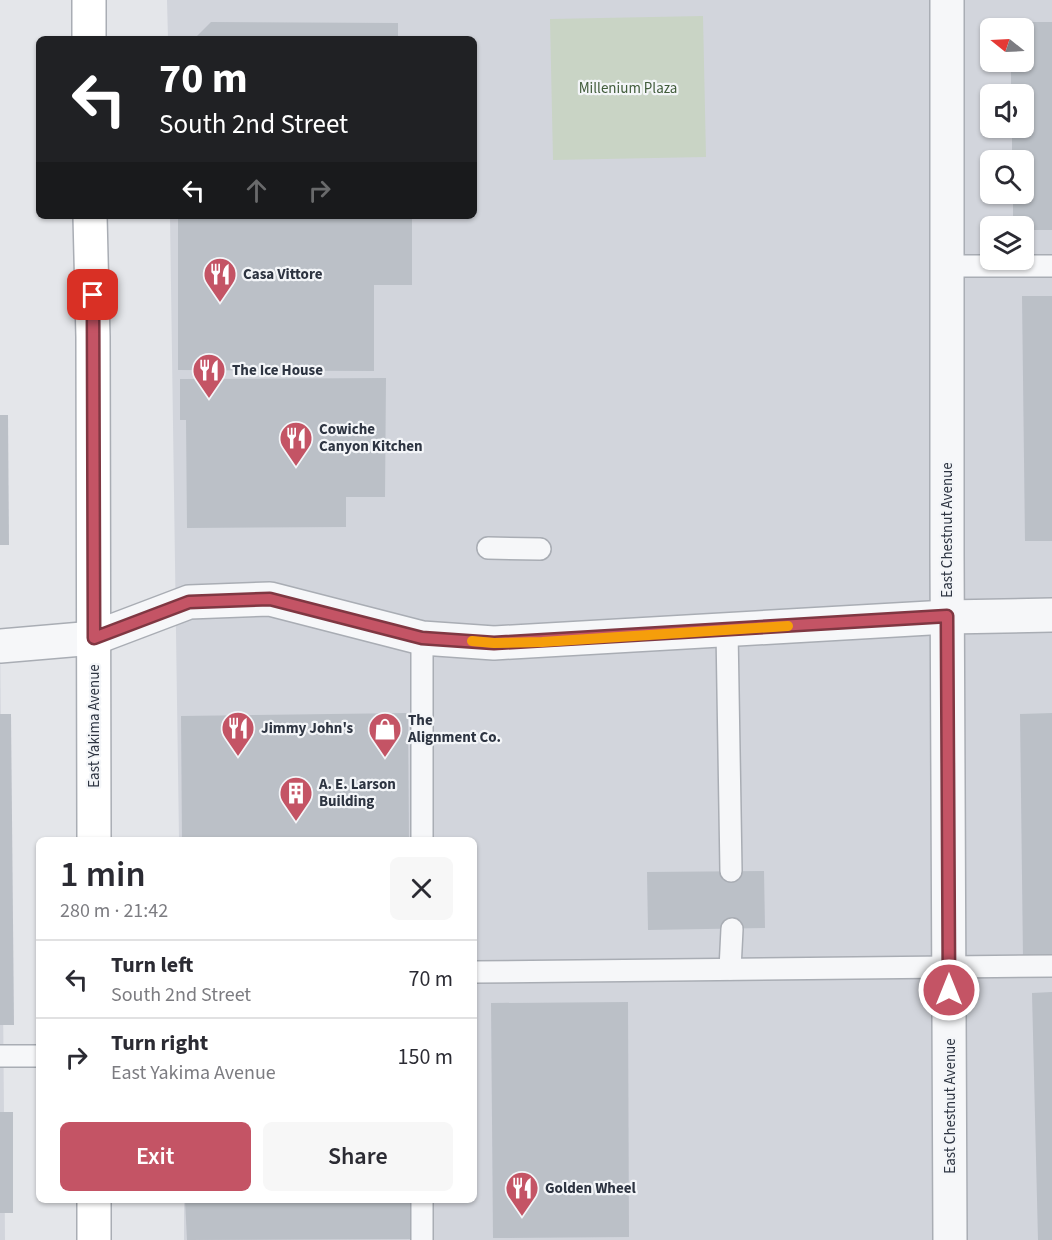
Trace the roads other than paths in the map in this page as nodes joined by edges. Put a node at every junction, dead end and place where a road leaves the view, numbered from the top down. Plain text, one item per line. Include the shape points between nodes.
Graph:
1 (88, 0) edge
2 (947, 0) edge
3 (89, 36) edge
4 (90, 219) edge
5 (947, 266) junction
6 (1052, 266) edge
7 (488, 548) dead end
8 (540, 549) dead end
9 (1052, 615) edge
10 (947, 616) junction
11 (727, 630) junction
12 (94, 638) junction
13 (422, 638) junction
14 (0, 646) edge
15 (94, 837) edge
16 (422, 837) edge
17 (731, 871) dead end
18 (732, 929) dead end
19 (1052, 966) edge
20 (949, 967) junction
21 (730, 969) junction
22 (477, 972) edge
23 (0, 1056) edge
24 (36, 1056) edge
25 (94, 1203) edge
26 (422, 1203) edge
27 (94, 1240) edge
28 (422, 1240) edge
29 (950, 1240) edge

1 - 3 main road
2 - 5 street, East Chestnut Avenue
4 - 12 main road, East Yakima Avenue
5 - 6 lane
5 - 10 street, East Chestnut Avenue
7 - 8 lane
9 - 10 street
10 - 11 street
10 - 20 street, East Chestnut Avenue
11 - 13 street via 504,643
11 - 17 lane
12 - 13 street via 189,602 270,599
12 - 14 street
12 - 15 main road, East Yakima Avenue
13 - 16 lane
18 - 21 lane
19 - 20 lane
20 - 21 lane
20 - 29 street, East Chestnut Avenue
21 - 22 lane
23 - 24 lane
25 - 27 main road
26 - 28 lane

